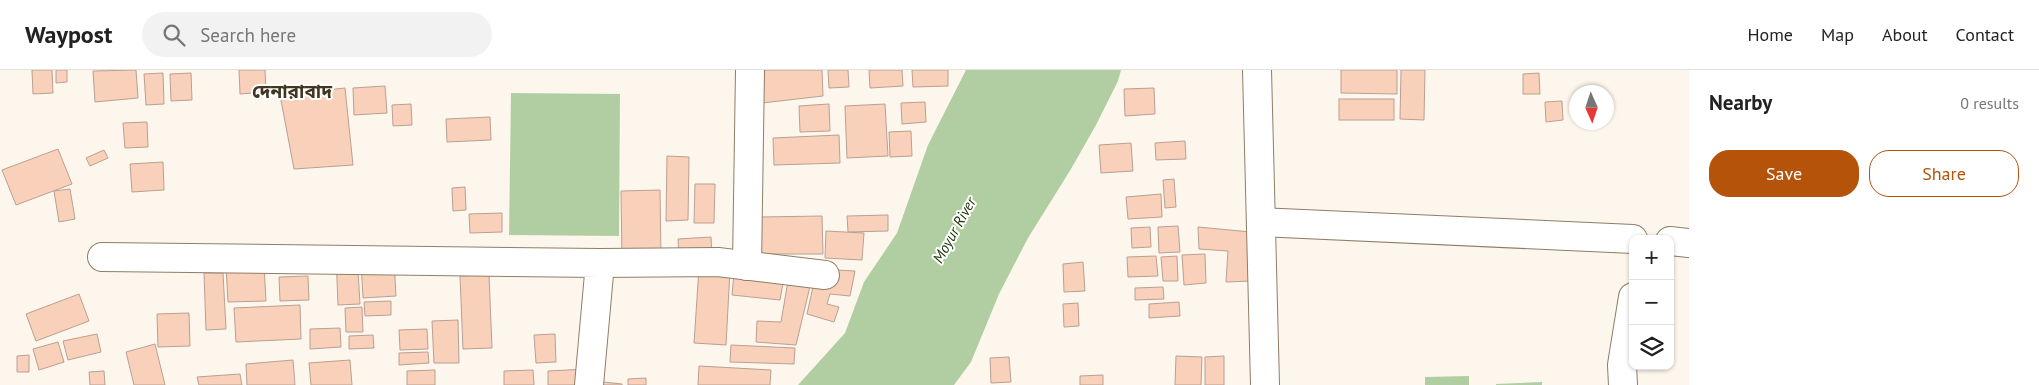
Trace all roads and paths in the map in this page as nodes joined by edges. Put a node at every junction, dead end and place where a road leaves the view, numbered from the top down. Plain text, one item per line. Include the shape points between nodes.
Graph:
1 (750, 70) edge
2 (1257, 70) edge
3 (1261, 222) junction
4 (1629, 239) edge
5 (1674, 241) edge
6 (1689, 243) edge
7 (102, 257) dead end
8 (600, 263) junction
9 (747, 266) junction
10 (825, 274) dead end
11 (1629, 322) edge
12 (589, 385) edge
13 (1265, 385) edge
14 (1623, 385) edge

1 - 9 street
2 - 3 street
3 - 4 street
3 - 13 street
5 - 6 street
7 - 8 street
8 - 9 street via 718,262
8 - 12 street
9 - 10 street
11 - 14 street via 1622,365

